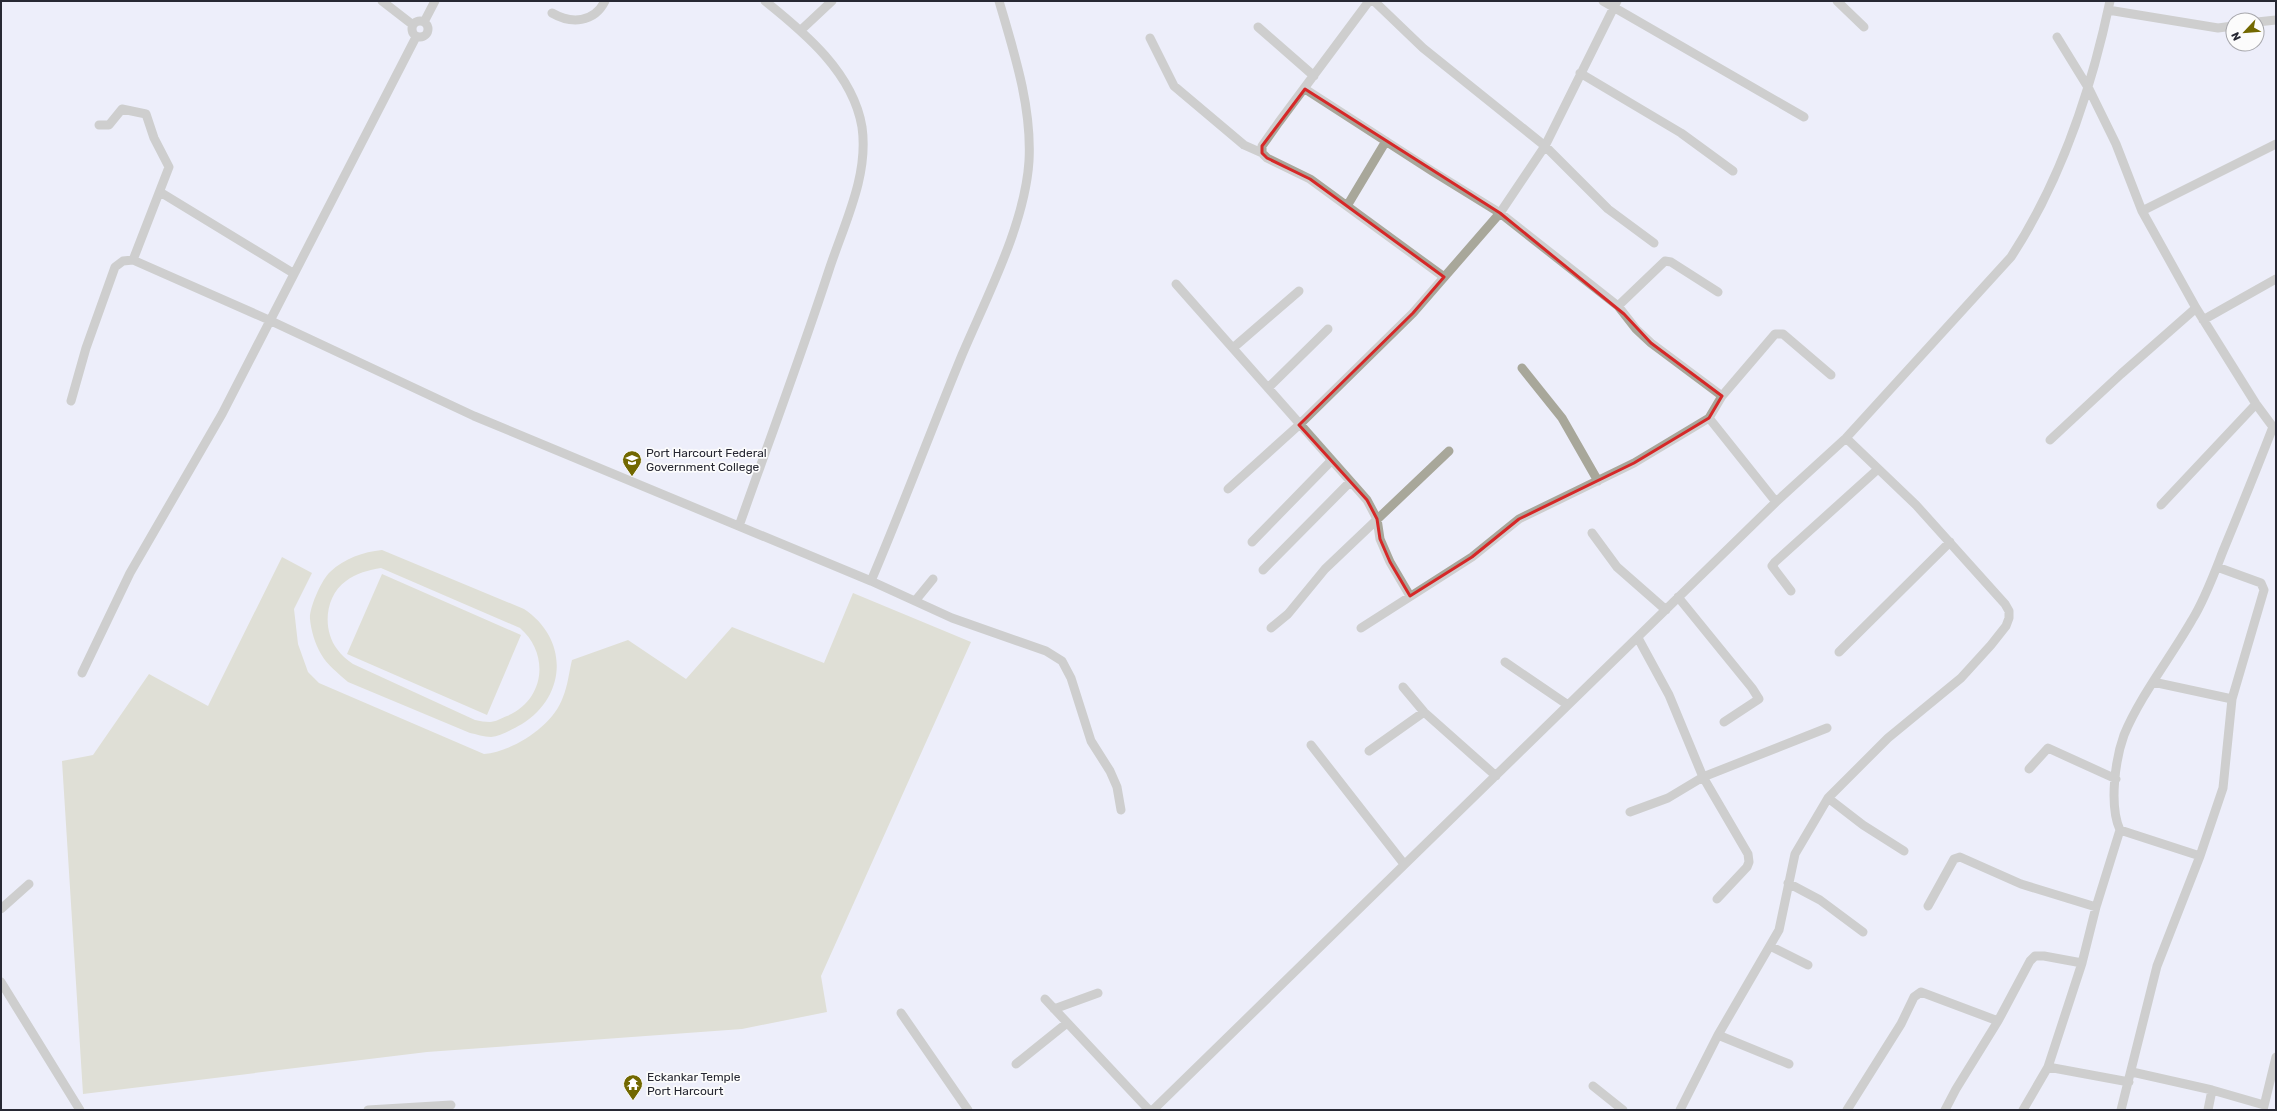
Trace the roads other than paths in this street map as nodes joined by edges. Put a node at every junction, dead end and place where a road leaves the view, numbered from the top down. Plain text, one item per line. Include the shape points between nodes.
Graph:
1 (382, 1) edge
2 (435, 1) edge
3 (605, 1) edge
4 (765, 1) edge
5 (832, 1) edge
6 (998, 1) edge
7 (1369, 1) edge
8 (1374, 1) edge
9 (1603, 1) edge
10 (1838, 1) edge
11 (1615, 4) edge
12 (2109, 6) edge
13 (552, 13) dead end
14 (2276, 20) edge
15 (2265, 21) edge
16 (424, 22) junction
17 (413, 25) junction
18 (1258, 27) dead end
19 (1864, 27) dead end
20 (2225, 27) edge
21 (801, 30) junction
22 (416, 36) junction
23 (2057, 37) dead end
24 (1150, 38) dead end
25 (1580, 73) junction
26 (1314, 76) junction
27 (1305, 89) junction
28 (2089, 89) junction
29 (1804, 117) dead end
30 (99, 125) dead end
31 (1386, 141) junction
32 (2276, 144) edge
33 (1545, 146) junction
34 (1262, 152) junction
35 (1733, 171) dead end
36 (160, 192) junction
37 (1347, 206) junction
38 (2142, 211) junction
39 (1500, 213) junction
40 (1654, 243) dead end
41 (133, 260) junction
42 (293, 273) junction
43 (1444, 277) junction
44 (2276, 279) edge
45 (1176, 284) dead end
46 (1299, 291) dead end
47 (1718, 292) dead end
48 (1618, 306) junction
49 (2196, 308) junction
50 (269, 320) junction
51 (2204, 320) junction
52 (1328, 329) dead end
53 (1233, 348) junction
54 (1522, 368) dead end
55 (1831, 375) dead end
56 (1268, 388) junction
57 (1722, 396) junction
58 (71, 401) dead end
59 (2256, 404) junction
60 (1708, 418) junction
61 (1299, 424) junction
62 (2274, 427) edge
63 (1846, 438) junction
64 (2050, 440) dead end
65 (1449, 451) dead end
66 (1331, 462) junction
67 (1878, 470) junction
68 (1598, 481) junction
69 (1350, 482) junction
70 (1228, 489) dead end
71 (1776, 502) junction
72 (2161, 505) dead end
73 (1378, 519) junction
74 (739, 526) junction
75 (1592, 533) dead end
76 (1252, 542) dead end
77 (1950, 542) junction
78 (2216, 567) junction
79 (1263, 570) dead end
80 (933, 579) dead end
81 (871, 581) junction
82 (1791, 591) dead end
83 (1410, 596) junction
84 (1678, 598) junction
85 (915, 601) junction
86 (1666, 610) junction
87 (1271, 628) dead end
88 (1361, 628) dead end
89 (1638, 638) junction
90 (1839, 652) dead end
91 (1505, 662) dead end
92 (82, 673) dead end
93 (2153, 682) junction
94 (1403, 687) dead end
95 (2232, 699) junction
96 (1568, 705) junction
97 (1424, 712) junction
98 (1724, 722) dead end
99 (1827, 728) dead end
100 (1311, 745) dead end
101 (1369, 751) dead end
102 (2029, 769) dead end
103 (1496, 776) junction
104 (1703, 777) junction
105 (2116, 779) junction
106 (1828, 798) junction
107 (1121, 810) dead end
108 (1630, 812) dead end
109 (2120, 830) junction
110 (1904, 851) dead end
111 (2200, 856) junction
112 (1404, 864) junction
113 (1788, 883) junction
114 (29, 884) dead end
115 (1717, 899) dead end
116 (1928, 906) dead end
117 (2096, 907) junction
118 (1, 909) edge
119 (1863, 932) dead end
120 (1770, 946) junction
121 (2082, 963) junction
122 (1808, 965) dead end
123 (1, 982) edge
124 (1098, 993) dead end
125 (1045, 999) dead end
126 (1054, 1009) junction
127 (901, 1013) dead end
128 (1998, 1021) junction
129 (1066, 1022) junction
130 (1718, 1035) junction
131 (2276, 1057) edge
132 (1016, 1064) dead end
133 (1789, 1064) dead end
134 (2048, 1067) junction
135 (2132, 1072) junction
136 (2129, 1082) junction
137 (1593, 1086) dead end
138 (2212, 1090) junction
139 (451, 1105) dead end
140 (2264, 1108) edge
141 (80, 1110) edge
142 (368, 1110) edge
143 (968, 1110) edge
144 (1149, 1110) edge
145 (1153, 1110) edge
146 (1623, 1110) edge
147 (1680, 1110) edge
148 (1847, 1110) edge
149 (1945, 1110) edge
150 (2023, 1110) edge
151 (2121, 1110) edge
152 (2208, 1110) edge

1 - 17 street
2 - 16 street
3 - 13 street via 602,8 595,13 575,21 564,20
4 - 21 street
5 - 21 street
6 - 81 street via 1024,97 1028,139 1025,196 1012,235
7 - 26 street
8 - 33 street via 1423,48
9 - 11 street
10 - 19 street
11 - 25 street
11 - 29 street
12 - 20 street via 2218,28
12 - 28 street
14 - 15 street
16 - 17 street via 418,21
16 - 22 street via 428,27 427,33 422,37
17 - 22 street via 412,32
18 - 26 street
21 - 74 street via 840,74 856,105 862,126 862,173
22 - 42 street
23 - 28 street
24 - 34 street via 1174,86 1244,145
25 - 33 street
25 - 35 street via 1681,133
26 - 27 street
27 - 31 street
27 - 34 street via 1262,146
28 - 38 street via 2116,144
28 - 63 street via 2054,182 2030,228 2011,257
30 - 36 street via 109,125 122,109 146,114 168,167
31 - 37 street
31 - 39 street
32 - 38 street
33 - 39 street
33 - 40 street via 1608,209
34 - 37 street via 1267,158 1310,179
36 - 41 street
36 - 42 street
37 - 43 street
38 - 49 street
39 - 43 street
39 - 48 street
41 - 50 street
41 - 58 street via 123,261 115,266 86,348
42 - 50 street
43 - 61 street via 1414,312
44 - 51 street
45 - 53 street
46 - 53 street
47 - 48 street via 1671,262 1665,262
48 - 57 street via 1651,343
49 - 51 street
49 - 64 street
50 - 74 street via 474,416
50 - 92 street via 222,414 130,573
51 - 59 street
52 - 56 street
53 - 56 street
54 - 68 street via 1562,418
55 - 57 street via 1779,333 1775,334
56 - 61 street
57 - 60 street
59 - 62 street
59 - 72 street
60 - 68 street via 1667,444
60 - 71 street
61 - 66 street
61 - 70 street
62 - 78 street
63 - 67 street
63 - 71 street
65 - 73 street
66 - 69 street
66 - 76 street
67 - 77 street via 1916,505
67 - 82 street via 1772,566
68 - 83 street via 1519,519 1472,556
69 - 73 street via 1367,500
69 - 79 street
71 - 84 street
73 - 83 street via 1380,539
73 - 87 street via 1325,569 1288,614
74 - 81 street
75 - 86 street via 1617,567
77 - 90 street
77 - 106 street via 2005,604 2009,611 2006,626 1960,678 1888,738
78 - 93 street via 2193,620
78 - 95 street via 2261,583 2264,590
80 - 85 street
81 - 85 street
83 - 88 street
84 - 86 street
84 - 98 street via 1759,699
85 - 107 street via 952,618 1046,651 1062,661 1071,678 1091,741 1117,787
86 - 89 street
89 - 96 street
89 - 104 street via 1668,695
91 - 96 street
93 - 95 street
93 - 105 street via 2124,735 2117,759
94 - 97 street
95 - 111 street via 2223,788
96 - 103 street
97 - 101 street
97 - 103 street
99 - 104 street
100 - 112 street
102 - 105 street via 2048,748
103 - 112 street
104 - 108 street via 1668,798
104 - 115 street via 1748,854 1749,862
105 - 109 street via 2115,819
106 - 110 street via 1863,825
106 - 113 street via 1795,854
109 - 111 street
109 - 117 street
111 - 135 street via 2157,966
112 - 145 street
113 - 119 street via 1820,900
113 - 120 street via 1779,930
114 - 118 street
116 - 117 street via 1954,859 1960,857 2021,884
117 - 121 street
120 - 122 street
120 - 130 street
121 - 128 street via 2035,956
121 - 134 street
123 - 141 street
124 - 126 street
125 - 126 street
126 - 129 street
127 - 143 street
128 - 148 street via 1922,992 1914,998 1901,1024
128 - 149 street
129 - 132 street
129 - 144 street
130 - 133 street
130 - 147 street
131 - 140 street
134 - 136 street
134 - 150 street
135 - 136 street
135 - 138 street
136 - 151 street
137 - 146 street
138 - 140 street
138 - 152 street
139 - 142 street

